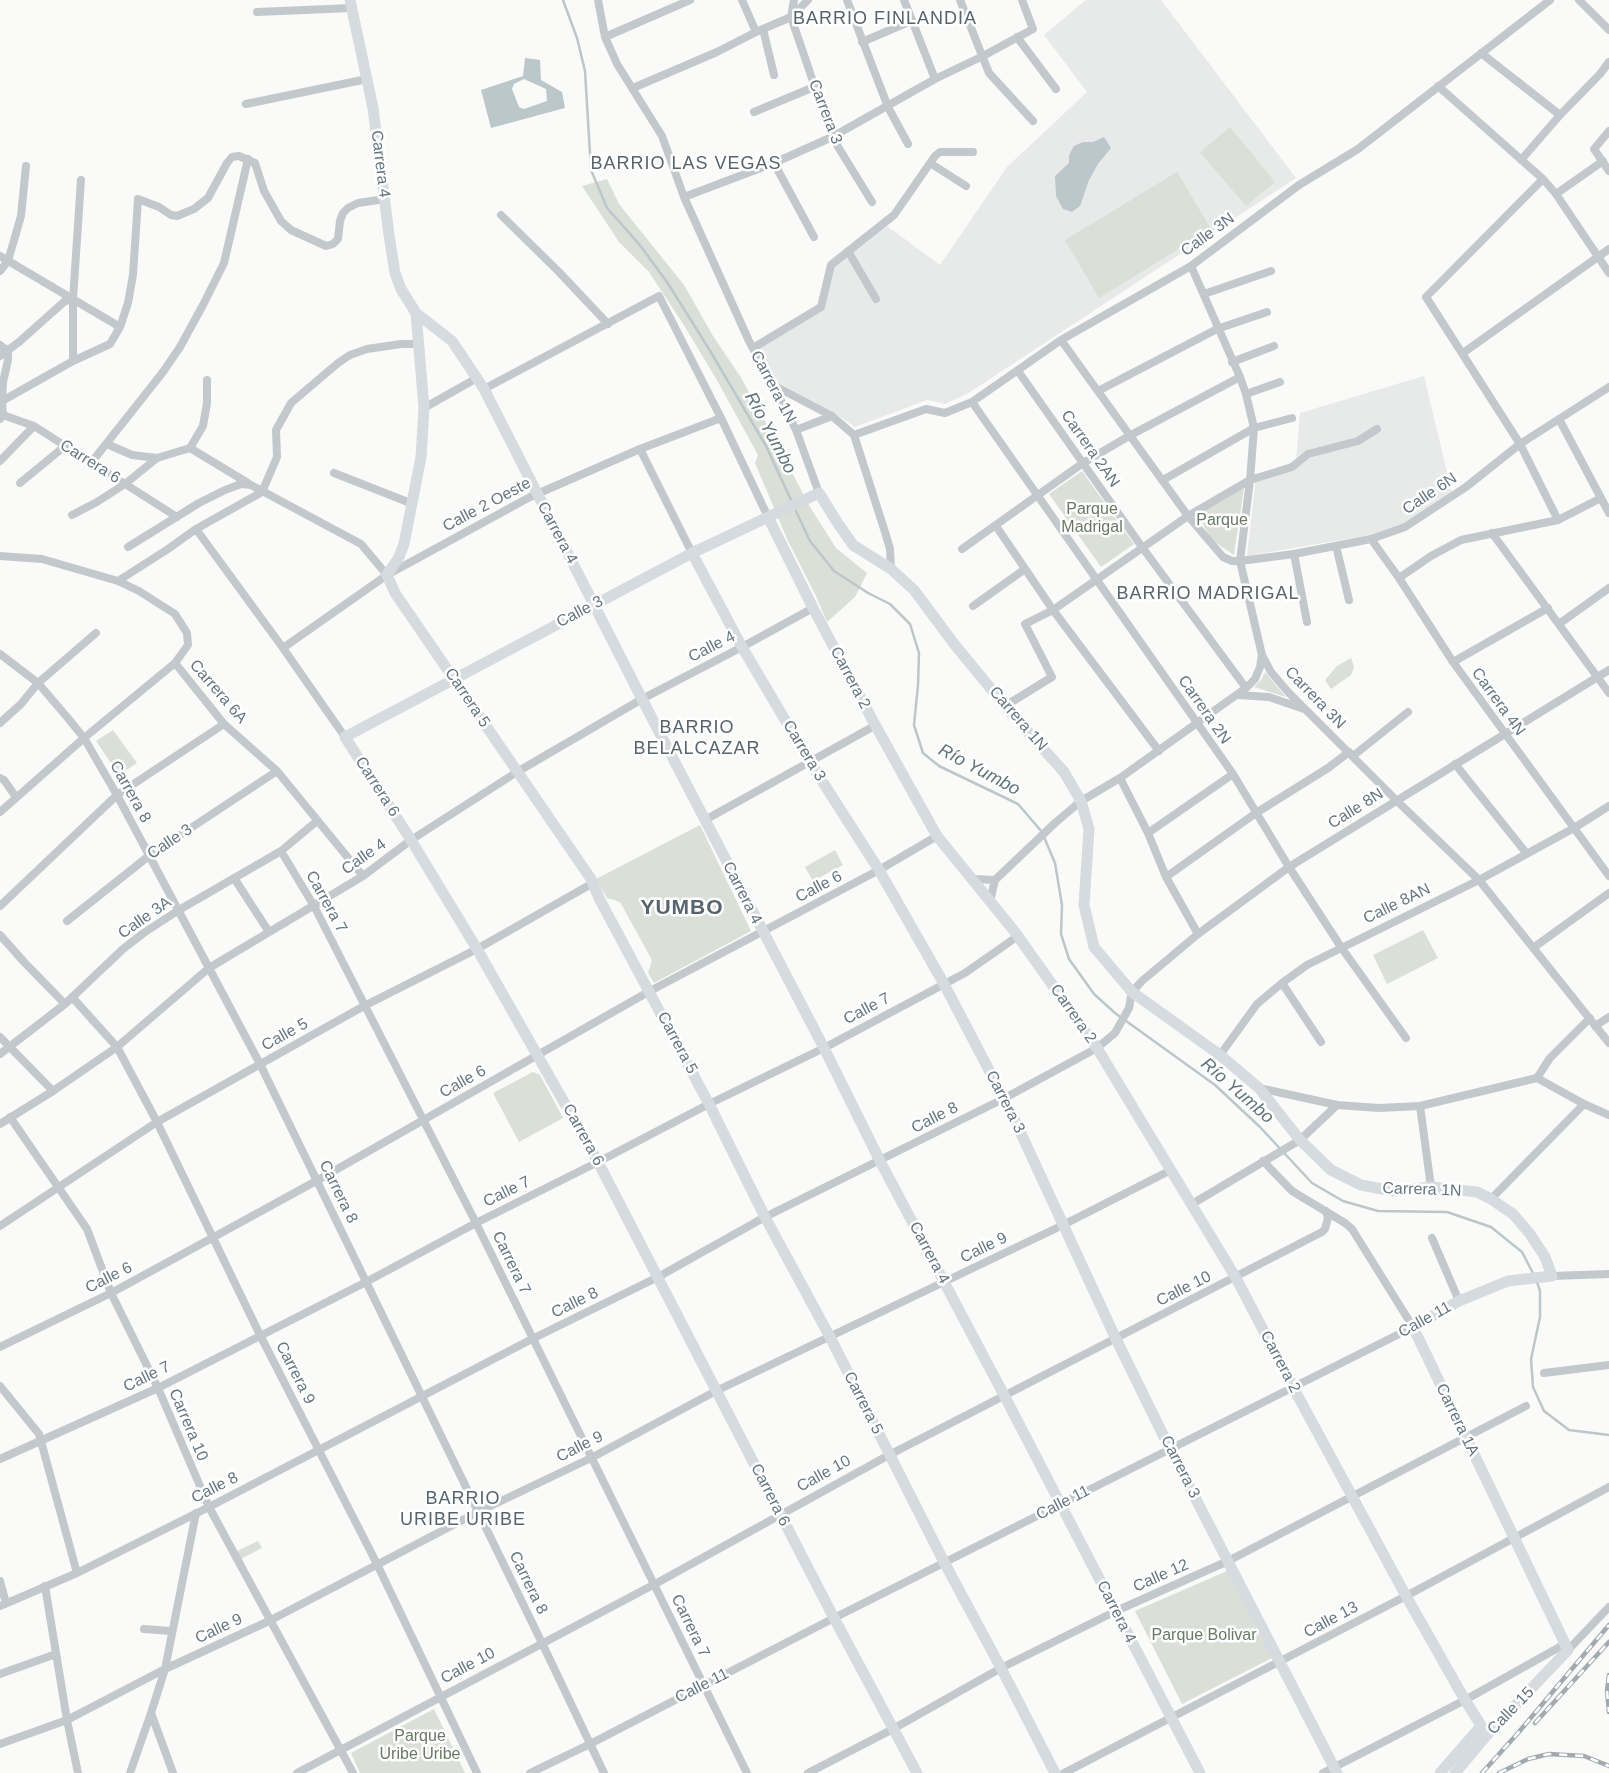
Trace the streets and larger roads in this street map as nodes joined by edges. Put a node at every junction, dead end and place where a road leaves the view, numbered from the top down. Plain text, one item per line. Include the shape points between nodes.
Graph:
1 (598, 0) edge
2 (687, 0) edge
3 (742, 0) edge
4 (794, 0) edge
5 (808, 0) edge
6 (847, 0) edge
7 (904, 0) edge
8 (960, 0) edge
9 (1022, 0) edge
10 (1550, 0) edge
11 (1579, 0) edge
12 (351, 4) edge
13 (257, 12) dead end
14 (791, 17) junction
15 (911, 21) junction
16 (760, 30) junction
17 (1609, 30) edge
18 (605, 37) junction
19 (1017, 37) junction
20 (862, 42) junction
21 (1481, 53) junction
22 (983, 56) junction
23 (1609, 62) edge
24 (774, 76) dead end
25 (366, 79) junction
26 (935, 79) junction
27 (1438, 86) junction
28 (814, 87) junction
29 (633, 88) junction
30 (1056, 89) dead end
31 (246, 104) dead end
32 (888, 106) junction
33 (754, 112) dead end
34 (1560, 115) junction
35 (1033, 121) dead end
36 (1609, 131) edge
37 (832, 137) junction
38 (908, 144) dead end
39 (973, 152) dead end
40 (248, 159) junction
41 (1521, 160) junction
42 (1603, 161) junction
43 (774, 163) junction
44 (930, 163) junction
45 (26, 166) dead end
46 (1609, 171) edge
47 (1542, 179) junction
48 (81, 180) dead end
49 (966, 186) dead end
50 (1556, 194) junction
51 (684, 197) junction
52 (385, 199) junction
53 (872, 202) dead end
54 (500, 215) dead end
55 (814, 236) dead end
56 (1609, 249) edge
57 (848, 251) junction
58 (0, 256) edge
59 (1598, 256) junction
60 (8, 261) junction
61 (1191, 266) junction
62 (0, 271) edge
63 (1271, 271) dead end
64 (1609, 273) edge
65 (1204, 294) junction
66 (74, 299) junction
67 (876, 299) dead end
68 (1267, 312) dead end
69 (416, 313) junction
70 (608, 324) junction
71 (120, 327) junction
72 (1217, 329) junction
73 (1061, 340) junction
74 (418, 344) junction
75 (0, 345) edge
76 (1274, 346) dead end
77 (753, 348) junction
78 (8, 351) junction
79 (1463, 353) junction
80 (0, 356) edge
81 (73, 361) junction
82 (1232, 362) junction
83 (1018, 371) junction
84 (1240, 376) junction
85 (477, 378) junction
86 (207, 380) dead end
87 (1280, 382) dead end
88 (773, 385) junction
89 (1609, 387) edge
90 (484, 389) junction
91 (1098, 392) junction
92 (1246, 394) junction
93 (2, 401) junction
94 (972, 402) junction
95 (424, 408) junction
96 (1, 416) edge
97 (832, 416) junction
98 (721, 418) junction
99 (1292, 418) dead end
100 (1559, 419) junction
101 (34, 426) junction
102 (1254, 428) junction
103 (1377, 429) dead end
104 (796, 430) junction
105 (854, 435) junction
106 (1129, 436) junction
107 (107, 444) junction
108 (1520, 444) junction
109 (64, 446) junction
110 (190, 448) junction
111 (640, 449) junction
112 (157, 458) junction
113 (0, 461) edge
114 (1083, 463) junction
115 (91, 464) junction
116 (334, 473) dead end
117 (1163, 480) junction
118 (1250, 480) junction
119 (20, 483) dead end
120 (124, 484) junction
121 (251, 485) junction
122 (262, 492) junction
123 (536, 494) junction
124 (817, 494) junction
125 (1038, 494) junction
126 (1601, 498) junction
127 (413, 504) junction
128 (1609, 513) edge
129 (72, 515) dead end
130 (1188, 516) junction
131 (177, 517) junction
132 (768, 517) junction
133 (1558, 520) junction
134 (996, 526) junction
135 (196, 528) junction
136 (1492, 533) junction
137 (1371, 539) junction
138 (1336, 546) junction
139 (128, 547) dead end
140 (1142, 547) junction
141 (962, 549) dead end
142 (692, 553) junction
143 (1294, 554) junction
144 (0, 556) edge
145 (1240, 561) junction
146 (891, 569) junction
147 (1025, 569) junction
148 (387, 575) junction
149 (1096, 578) junction
150 (1399, 578) junction
151 (118, 581) junction
152 (1609, 588) edge
153 (1348, 600) dead end
154 (594, 605) junction
155 (973, 606) dead end
156 (813, 608) junction
157 (1548, 608) junction
158 (1053, 610) junction
159 (1307, 622) dead end
160 (1559, 624) junction
161 (96, 633) dead end
162 (742, 647) junction
163 (283, 648) junction
164 (0, 654) edge
165 (1262, 655) junction
166 (1453, 662) junction
167 (175, 663) junction
168 (1609, 670) edge
169 (1597, 676) junction
170 (454, 679) junction
171 (38, 683) junction
172 (1246, 688) junction
173 (1609, 692) edge
174 (1238, 695) junction
175 (642, 699) junction
176 (1005, 706) junction
177 (1308, 711) junction
178 (1408, 712) dead end
179 (0, 723) edge
180 (224, 724) junction
181 (1196, 724) junction
182 (876, 726) junction
183 (1504, 734) junction
184 (345, 737) junction
185 (84, 738) junction
186 (1158, 751) junction
187 (1351, 754) junction
188 (810, 762) junction
189 (1455, 764) junction
190 (277, 771) junction
191 (517, 772) junction
192 (1233, 774) junction
193 (0, 778) edge
194 (1120, 778) junction
195 (118, 795) junction
196 (16, 797) junction
197 (1396, 800) junction
198 (1081, 801) junction
199 (1609, 806) edge
200 (0, 812) edge
201 (1256, 813) junction
202 (705, 820) junction
203 (317, 821) junction
204 (1574, 828) junction
205 (1148, 833) junction
206 (937, 836) junction
207 (412, 840) junction
208 (280, 851) junction
209 (1528, 854) junction
210 (150, 855) junction
211 (1289, 867) junction
212 (879, 870) junction
213 (363, 876) junction
214 (1609, 876) edge
215 (1166, 877) junction
216 (234, 878) junction
217 (973, 879) junction
218 (995, 880) junction
219 (1479, 880) junction
220 (592, 883) junction
221 (1609, 893) edge
222 (990, 901) junction
223 (0, 906) edge
224 (314, 906) junction
225 (179, 910) junction
226 (67, 921) dead end
227 (762, 931) junction
228 (269, 932) junction
229 (1198, 934) junction
230 (0, 935) edge
231 (1018, 936) junction
232 (1341, 947) junction
233 (1533, 948) junction
234 (477, 949) junction
235 (209, 968) junction
236 (1282, 983) junction
237 (944, 984) junction
238 (650, 991) junction
239 (1132, 992) junction
240 (72, 997) junction
241 (65, 1004) junction
242 (364, 1006) junction
243 (1609, 1016) edge
244 (1590, 1018) junction
245 (1595, 1026) junction
246 (0, 1037) edge
247 (1406, 1038) dead end
248 (1321, 1042) dead end
249 (1609, 1043) edge
250 (10, 1047) junction
251 (117, 1047) junction
252 (824, 1048) junction
253 (1098, 1048) junction
254 (0, 1054) edge
255 (1220, 1055) junction
256 (538, 1056) junction
257 (260, 1064) junction
258 (1537, 1078) junction
259 (1259, 1088) junction
260 (53, 1091) junction
261 (1003, 1099) junction
262 (709, 1104) junction
263 (1584, 1104) junction
264 (1337, 1105) junction
265 (1420, 1106) junction
266 (1609, 1115) edge
267 (10, 1117) junction
268 (423, 1120) junction
269 (157, 1122) junction
270 (0, 1124) edge
271 (1296, 1142) junction
272 (1267, 1160) junction
273 (880, 1161) junction
274 (598, 1162) junction
275 (1171, 1170) junction
276 (318, 1180) junction
277 (58, 1187) junction
278 (1431, 1187) junction
279 (1491, 1199) junction
280 (1192, 1204) junction
281 (1326, 1212) junction
282 (765, 1217) junction
283 (476, 1223) junction
284 (1063, 1225) junction
285 (0, 1226) edge
286 (212, 1238) junction
287 (1432, 1238) dead end
288 (1609, 1274) edge
289 (658, 1277) junction
290 (1551, 1277) junction
291 (1236, 1278) junction
292 (366, 1282) junction
293 (944, 1282) junction
294 (111, 1293) junction
295 (1459, 1301) junction
296 (1413, 1327) junction
297 (260, 1335) junction
298 (830, 1337) junction
299 (532, 1339) junction
300 (1116, 1339) junction
301 (0, 1347) edge
302 (1609, 1365) edge
303 (1544, 1373) dead end
304 (0, 1386) edge
305 (1293, 1387) junction
306 (158, 1388) junction
307 (716, 1391) junction
308 (1004, 1395) junction
309 (423, 1397) junction
310 (1526, 1406) dead end
311 (1466, 1437) junction
312 (41, 1440) junction
313 (1170, 1449) junction
314 (318, 1450) junction
315 (889, 1455) junction
316 (591, 1458) junction
317 (0, 1459) edge
318 (1609, 1487) edge
319 (1352, 1496) junction
320 (1061, 1504) junction
321 (209, 1507) junction
322 (478, 1512) junction
323 (196, 1513) junction
324 (780, 1514) junction
325 (1515, 1539) junction
326 (1228, 1561) junction
327 (944, 1562) junction
328 (377, 1564) junction
329 (77, 1573) junction
330 (0, 1581) edge
331 (654, 1584) junction
332 (45, 1586) junction
333 (1406, 1596) junction
334 (3, 1604) edge
335 (1609, 1607) edge
336 (1116, 1611) junction
337 (834, 1618) junction
338 (269, 1621) junction
339 (144, 1629) dead end
340 (171, 1632) junction
341 (542, 1642) junction
342 (1567, 1647) junction
343 (56, 1654) junction
344 (1281, 1662) junction
345 (1001, 1668) junction
346 (165, 1669) junction
347 (0, 1674) edge
348 (704, 1685) junction
349 (440, 1697) junction
350 (1465, 1700) junction
351 (152, 1713) junction
352 (1171, 1717) junction
353 (67, 1720) junction
354 (893, 1729) junction
355 (1484, 1731) junction
356 (0, 1744) edge
357 (590, 1744) junction
358 (341, 1751) junction
359 (1336, 1770) edge
360 (78, 1773) edge
361 (130, 1773) edge
362 (173, 1773) edge
363 (297, 1773) edge
364 (353, 1773) edge
365 (478, 1773) edge
366 (530, 1773) edge
367 (604, 1773) edge
368 (747, 1773) edge
369 (808, 1773) edge
370 (917, 1773) edge
371 (1055, 1773) edge
372 (1064, 1773) edge
373 (1200, 1773) edge
374 (1323, 1773) edge
375 (1440, 1773) edge
376 (1455, 1773) edge

1 - 18 street, Carrera 1N
2 - 18 street
3 - 16 street
4 - 14 street
5 - 14 street
6 - 20 street
7 - 15 street
8 - 22 street
9 - 19 street via 1033,29
10 - 21 street, Calle 3N
11 - 17 street
12 - 13 street
12 - 25 street, Carrera 4
14 - 16 street
14 - 28 street, Carrera 3
15 - 20 street
15 - 26 street
16 - 24 street
16 - 29 street
18 - 29 street, Carrera 1N
19 - 22 street
19 - 30 street
20 - 32 street
21 - 27 street, Calle 3N
21 - 34 street
22 - 26 street
22 - 35 street via 989,73
23 - 34 street
25 - 31 street
25 - 52 street, Carrera 4
26 - 32 street
27 - 41 street
27 - 61 street, Calle 3N via 1358,149 1299,185
28 - 33 street
28 - 37 street, Carrera 3
29 - 51 street, Carrera 1N via 662,136
32 - 37 street
32 - 38 street
34 - 41 street
36 - 42 street via 1594,149
37 - 43 street
37 - 53 street, Carrera 3
39 - 44 street via 940,152
40 - 52 street via 255,163 264,191 281,222 326,246 338,239 340,220 348,208
40 - 71 street via 232,157 208,198 177,216 138,199 133,275
40 - 107 street via 224,263 180,346
41 - 47 street
42 - 46 street
42 - 50 street
43 - 51 street
43 - 55 street
44 - 49 street
44 - 57 street via 894,215
45 - 60 street via 21,216
47 - 50 street
47 - 79 street via 1426,297
48 - 66 street
50 - 59 street
51 - 77 street, Carrera 1N
52 - 69 street, Carrera 4 via 395,273
54 - 70 street
56 - 59 street
57 - 67 street
57 - 77 street via 831,265 821,307
58 - 60 street
59 - 64 street
59 - 79 street
60 - 62 street
60 - 66 street
61 - 65 street
61 - 73 street, Calle 3N
63 - 65 street
65 - 72 street
66 - 71 street
66 - 78 street via 65,301
66 - 81 street
68 - 72 street
69 - 74 street
69 - 85 street, Carrera 4 via 452,341
70 - 90 street
70 - 98 street, Carrera 2 via 659,296
71 - 81 street via 110,344
72 - 82 street
72 - 91 street
73 - 83 street, Calle 3N
73 - 91 street
74 - 95 street
74 - 122 street via 387,345 350,355 291,404 276,430 277,457
75 - 78 street
76 - 82 street
77 - 88 street, Carrera 1N
78 - 80 street
78 - 93 street
79 - 108 street
81 - 93 street
82 - 84 street
83 - 94 street, Calle 3N
83 - 114 street, Carrera 2AN
84 - 92 street
84 - 106 street
85 - 90 street, Carrera 4
85 - 95 street
86 - 110 street via 203,426
87 - 92 street
88 - 97 street
88 - 104 street, Carrera 1N
89 - 100 street, Calle 6N
90 - 123 street, Carrera 4
91 - 106 street
92 - 102 street
93 - 96 street
94 - 105 street, Calle 3N via 945,413 926,410
94 - 125 street, Carrera 2N
95 - 127 street via 421,457
96 - 101 street, Carrera 6
97 - 104 street
97 - 105 street
98 - 111 street, Calle 2 Oeste
98 - 132 street, Carrera 2
99 - 102 street
100 - 108 street, Calle 6N
100 - 126 street
101 - 109 street, Carrera 6
101 - 113 street
102 - 117 street
102 - 118 street
103 - 118 street via 1358,441 1308,454 1292,467
104 - 124 street, Carrera 1N
105 - 146 street via 890,550
106 - 114 street
106 - 117 street
107 - 112 street via 132,454
107 - 115 street
108 - 133 street
108 - 137 street, Calle 6N via 1431,511 1405,527
109 - 115 street, Carrera 6
109 - 119 street
110 - 112 street
110 - 121 street
111 - 123 street, Calle 2 Oeste
111 - 142 street, Carrera 3
112 - 120 street
114 - 125 street
114 - 140 street, Carrera 2AN
115 - 120 street, Carrera 6
116 - 127 street
117 - 130 street
118 - 130 street
118 - 145 street
120 - 129 street
120 - 131 street, Carrera 6
121 - 122 street
121 - 131 street via 241,484 225,490
122 - 135 street
122 - 148 street via 361,544
123 - 148 street, Calle 2 Oeste
123 - 154 street, Carrera 4
124 - 132 street, Calle 3
124 - 146 street, Carrera 1N via 853,545
125 - 134 street
125 - 149 street, Carrera 2N
126 - 128 street
126 - 133 street
127 - 148 street via 399,557
130 - 140 street
130 - 145 street via 1223,557
131 - 139 street
132 - 142 street, Calle 3
132 - 156 street, Carrera 2
133 - 136 street
134 - 141 street
134 - 147 street
135 - 151 street
135 - 163 street, Carrera 6
136 - 150 street via 1462,540
136 - 157 street
137 - 138 street, Calle 6N
137 - 150 street, Carrera 4N
138 - 143 street, Calle 6N
138 - 153 street
140 - 149 street
140 - 172 street, Carrera 2AN
142 - 154 street, Calle 3
142 - 162 street, Carrera 3
143 - 145 street, Calle 6N
143 - 159 street
144 - 151 street, Carrera 6A via 42,559
145 - 165 street, Carrera 3N
146 - 176 street, Carrera 1N via 914,590
147 - 155 street
147 - 158 street
148 - 163 street, Calle 2 Oeste
148 - 170 street, Carrera 5 via 395,594
149 - 158 street
149 - 181 street, Carrera 2N
150 - 166 street, Carrera 4N
151 - 167 street, Carrera 6A via 175,614 183,624 188,645
152 - 160 street
154 - 170 street, Calle 3
154 - 175 street, Carrera 4
156 - 162 street, Calle 4
156 - 182 street, Carrera 2
157 - 160 street
157 - 166 street
158 - 176 street via 1026,624 1052,677
158 - 186 street
160 - 169 street
161 - 171 street
162 - 175 street, Calle 4
162 - 188 street, Carrera 3
163 - 184 street, Carrera 6
164 - 171 street, Carrera 8
165 - 172 street via 1255,679
165 - 177 street, Carrera 3N via 1271,672
166 - 183 street, Carrera 4N
167 - 180 street, Carrera 6A
167 - 185 street
168 - 169 street, Calle 8N
169 - 173 street
169 - 183 street, Calle 8N
170 - 184 street, Calle 3
170 - 191 street, Carrera 5
171 - 179 street
171 - 185 street, Carrera 8
172 - 174 street
174 - 177 street via 1269,696
174 - 181 street
175 - 191 street, Calle 4
175 - 202 street, Carrera 4
176 - 198 street, Carrera 1N via 1064,772
177 - 187 street, Carrera 3N
178 - 187 street
180 - 190 street, Carrera 6A
180 - 195 street
181 - 186 street
181 - 192 street, Carrera 2N
182 - 188 street
182 - 206 street, Carrera 2
183 - 189 street, Calle 8N
183 - 204 street, Carrera 4N
184 - 207 street, Carrera 6
185 - 195 street, Carrera 8
185 - 196 street
186 - 194 street
187 - 197 street, Carrera 3N
187 - 201 street
188 - 202 street
188 - 212 street, Carrera 3
189 - 197 street, Calle 8N
189 - 209 street
190 - 203 street, Carrera 6A
190 - 210 street, Calle 3
191 - 207 street, Calle 4
191 - 220 street, Carrera 5
192 - 201 street, Carrera 2N
192 - 205 street
193 - 196 street
194 - 198 street
194 - 205 street
195 - 210 street, Carrera 8
195 - 223 street
196 - 200 street
197 - 211 street, Calle 8N
197 - 219 street, Carrera 3N
198 - 218 street
198 - 239 street, Carrera 1N via 1089,829 1084,905 1094,947
199 - 204 street, Calle 8AN
201 - 211 street, Carrera 2N
201 - 215 street
202 - 227 street, Carrera 4
203 - 208 street, Calle 3A
203 - 213 street, Carrera 6A
204 - 209 street, Calle 8AN
204 - 214 street, Carrera 4N
205 - 215 street
206 - 212 street, Calle 6
206 - 217 street, Carrera 2
207 - 213 street, Calle 4
207 - 234 street, Carrera 6
208 - 216 street, Calle 3A
208 - 224 street, Carrera 7
209 - 219 street, Calle 8AN
210 - 225 street, Carrera 8
210 - 226 street, Calle 3
211 - 229 street, Calle 8N
211 - 232 street, Carrera 2N
212 - 227 street, Calle 6
212 - 237 street, Carrera 3
213 - 224 street, Calle 4
215 - 229 street
216 - 225 street, Calle 3A
216 - 228 street
217 - 218 street
217 - 222 street, Carrera 2
218 - 222 street
219 - 232 street, Calle 8AN
219 - 233 street, Carrera 3N
220 - 234 street, Calle 5
220 - 238 street, Carrera 5
221 - 233 street
222 - 231 street, Carrera 2
224 - 228 street, Calle 4
224 - 242 street, Carrera 7
225 - 235 street, Carrera 8
225 - 240 street, Calle 3A via 123,949
227 - 238 street, Calle 6
227 - 252 street, Carrera 4
228 - 235 street, Calle 4
229 - 239 street, Calle 8N
230 - 241 street
231 - 237 street, Calle 7
231 - 253 street, Carrera 2
232 - 236 street, Calle 8AN
232 - 247 street, Carrera 2N
233 - 244 street, Carrera 3N
234 - 242 street, Calle 5
234 - 256 street, Carrera 6
235 - 251 street, Calle 4
235 - 257 street, Carrera 8
236 - 248 street
236 - 255 street, Calle 8AN via 1257,1004
237 - 252 street, Calle 7
237 - 261 street, Carrera 3
238 - 256 street, Calle 6
238 - 262 street, Carrera 5
239 - 253 street, Calle 8 via 1129,1008 1115,1033
239 - 255 street, Carrera 1N
240 - 241 street, Calle 3A
240 - 251 street, Carrera 9
241 - 250 street, Calle 3A
242 - 257 street, Calle 5
242 - 268 street, Carrera 7
243 - 245 street
244 - 245 street, Carrera 3N
244 - 258 street via 1550,1058
245 - 249 street, Carrera 3N
246 - 250 street
250 - 254 street, Calle 3A
250 - 260 street
251 - 260 street, Calle 4
251 - 269 street, Carrera 9
252 - 262 street, Calle 7
252 - 273 street, Carrera 4
253 - 261 street, Calle 8
253 - 275 street, Carrera 2
255 - 259 street, Carrera 1N
256 - 268 street, Calle 6
256 - 274 street, Carrera 6
257 - 269 street, Calle 5
257 - 276 street, Carrera 8
258 - 263 street
258 - 265 street
259 - 264 street
259 - 271 street, Carrera 1N
260 - 267 street, Calle 4
261 - 273 street, Calle 8
261 - 284 street, Carrera 3
262 - 274 street, Calle 7
262 - 282 street, Carrera 5
263 - 266 street
263 - 279 street
264 - 265 street
264 - 271 street
265 - 278 street
267 - 270 street, Calle 4
267 - 277 street, Carrera 10
268 - 276 street, Calle 6
268 - 283 street, Carrera 7
269 - 277 street, Calle 5
269 - 286 street, Carrera 9
271 - 272 street
271 - 278 street, Carrera 1N via 1331,1170 1361,1185 1393,1191
272 - 280 street
272 - 281 street, Carrera 1A via 1292,1191
273 - 282 street, Calle 8
273 - 293 street, Carrera 4
274 - 283 street, Calle 7
274 - 289 street, Carrera 6
275 - 280 street, Carrera 2
275 - 284 street, Calle 9
276 - 286 street, Calle 6
276 - 292 street, Carrera 8
277 - 285 street, Calle 5
277 - 294 street, Carrera 10 via 87,1229
278 - 279 street, Carrera 1N via 1477,1192
279 - 290 street, Carrera 1N via 1513,1214 1530,1234 1545,1257
280 - 291 street, Carrera 2
281 - 291 street, Calle 10 via 1328,1218 1322,1232
281 - 296 street, Carrera 1A via 1352,1229
282 - 289 street, Calle 8
282 - 298 street, Carrera 5
283 - 292 street, Calle 7
283 - 299 street, Carrera 7
284 - 293 street, Calle 9
284 - 300 street, Carrera 3
286 - 294 street, Calle 6
286 - 297 street, Carrera 9
287 - 295 street
288 - 290 street, Calle 11
289 - 299 street, Calle 8
289 - 307 street, Carrera 6
290 - 295 street, Calle 11 via 1508,1281
291 - 300 street, Calle 10
291 - 305 street, Carrera 2
292 - 297 street, Calle 7
292 - 309 street, Carrera 8
293 - 298 street, Calle 9
293 - 308 street, Carrera 4
294 - 301 street, Calle 6
294 - 306 street, Carrera 10
295 - 296 street, Calle 11
296 - 305 street, Calle 11
296 - 311 street, Carrera 1A
297 - 306 street, Calle 7
297 - 314 street, Carrera 9
298 - 307 street, Calle 9
298 - 315 street, Carrera 5
299 - 309 street, Calle 8
299 - 316 street, Carrera 7
300 - 308 street, Calle 10
300 - 313 street, Carrera 3
302 - 303 street
304 - 312 street
305 - 313 street, Calle 11
305 - 319 street, Carrera 2
306 - 312 street, Calle 7
306 - 321 street, Carrera 10
307 - 316 street, Calle 9
307 - 324 street, Carrera 6
308 - 315 street, Calle 10
308 - 320 street, Carrera 4
309 - 314 street, Calle 8
309 - 322 street, Carrera 8
310 - 311 street, Calle 12
311 - 319 street, Calle 12
311 - 325 street, Carrera 1A
312 - 317 street, Calle 7
312 - 329 street
313 - 320 street, Calle 11
313 - 326 street, Carrera 3
314 - 321 street, Calle 8
314 - 328 street, Carrera 9
315 - 324 street, Calle 10
315 - 327 street, Carrera 5
316 - 322 street, Calle 9
316 - 331 street, Carrera 7
318 - 325 street, Calle 13
319 - 326 street, Calle 12
319 - 333 street, Carrera 2
320 - 327 street, Calle 11
320 - 336 street, Carrera 4
321 - 323 street, Calle 8
321 - 338 street, Carrera 10
322 - 328 street, Calle 9
322 - 341 street, Carrera 8
323 - 329 street, Calle 8
323 - 340 street
324 - 331 street, Calle 10
324 - 337 street, Carrera 6
325 - 333 street, Calle 13
325 - 342 street, Carrera 1A
326 - 336 street, Calle 12
326 - 344 street, Carrera 3
327 - 337 street, Calle 11
327 - 345 street, Carrera 5
328 - 338 street, Calle 9
328 - 349 street, Carrera 9
329 - 332 street, Calle 8
330 - 334 street
331 - 341 street, Calle 10
331 - 348 street, Carrera 7
332 - 334 street, Calle 8
332 - 343 street
333 - 344 street, Calle 13
333 - 350 street, Carrera 2
335 - 342 street, Calle 15
336 - 345 street, Calle 12
336 - 352 street, Carrera 4
337 - 348 street, Calle 11
337 - 354 street, Carrera 6
338 - 346 street, Calle 9
338 - 358 street, Carrera 10
339 - 340 street
340 - 346 street
341 - 349 street, Calle 10
341 - 357 street, Carrera 8
342 - 350 street
342 - 355 street, Calle 15
343 - 347 street
343 - 353 street
344 - 352 street, Calle 13
344 - 359 street, Carrera 3
345 - 354 street, Calle 12
345 - 371 street, Carrera 5
346 - 351 street
346 - 353 street, Calle 9
348 - 357 street, Calle 11
348 - 368 street, Carrera 7
349 - 358 street, Calle 10
349 - 365 street, Carrera 9
350 - 355 street, Carrera 2
350 - 359 street
351 - 361 street
351 - 362 street
352 - 372 street, Calle 13
352 - 373 street, Carrera 4
353 - 356 street, Calle 9
353 - 360 street
354 - 369 street, Calle 12
354 - 370 street, Carrera 6
355 - 375 street, Calle 15
355 - 376 street, Calle 15
357 - 366 street, Calle 11
357 - 367 street, Carrera 8
358 - 363 street, Calle 10
358 - 364 street, Carrera 10
359 - 374 street

